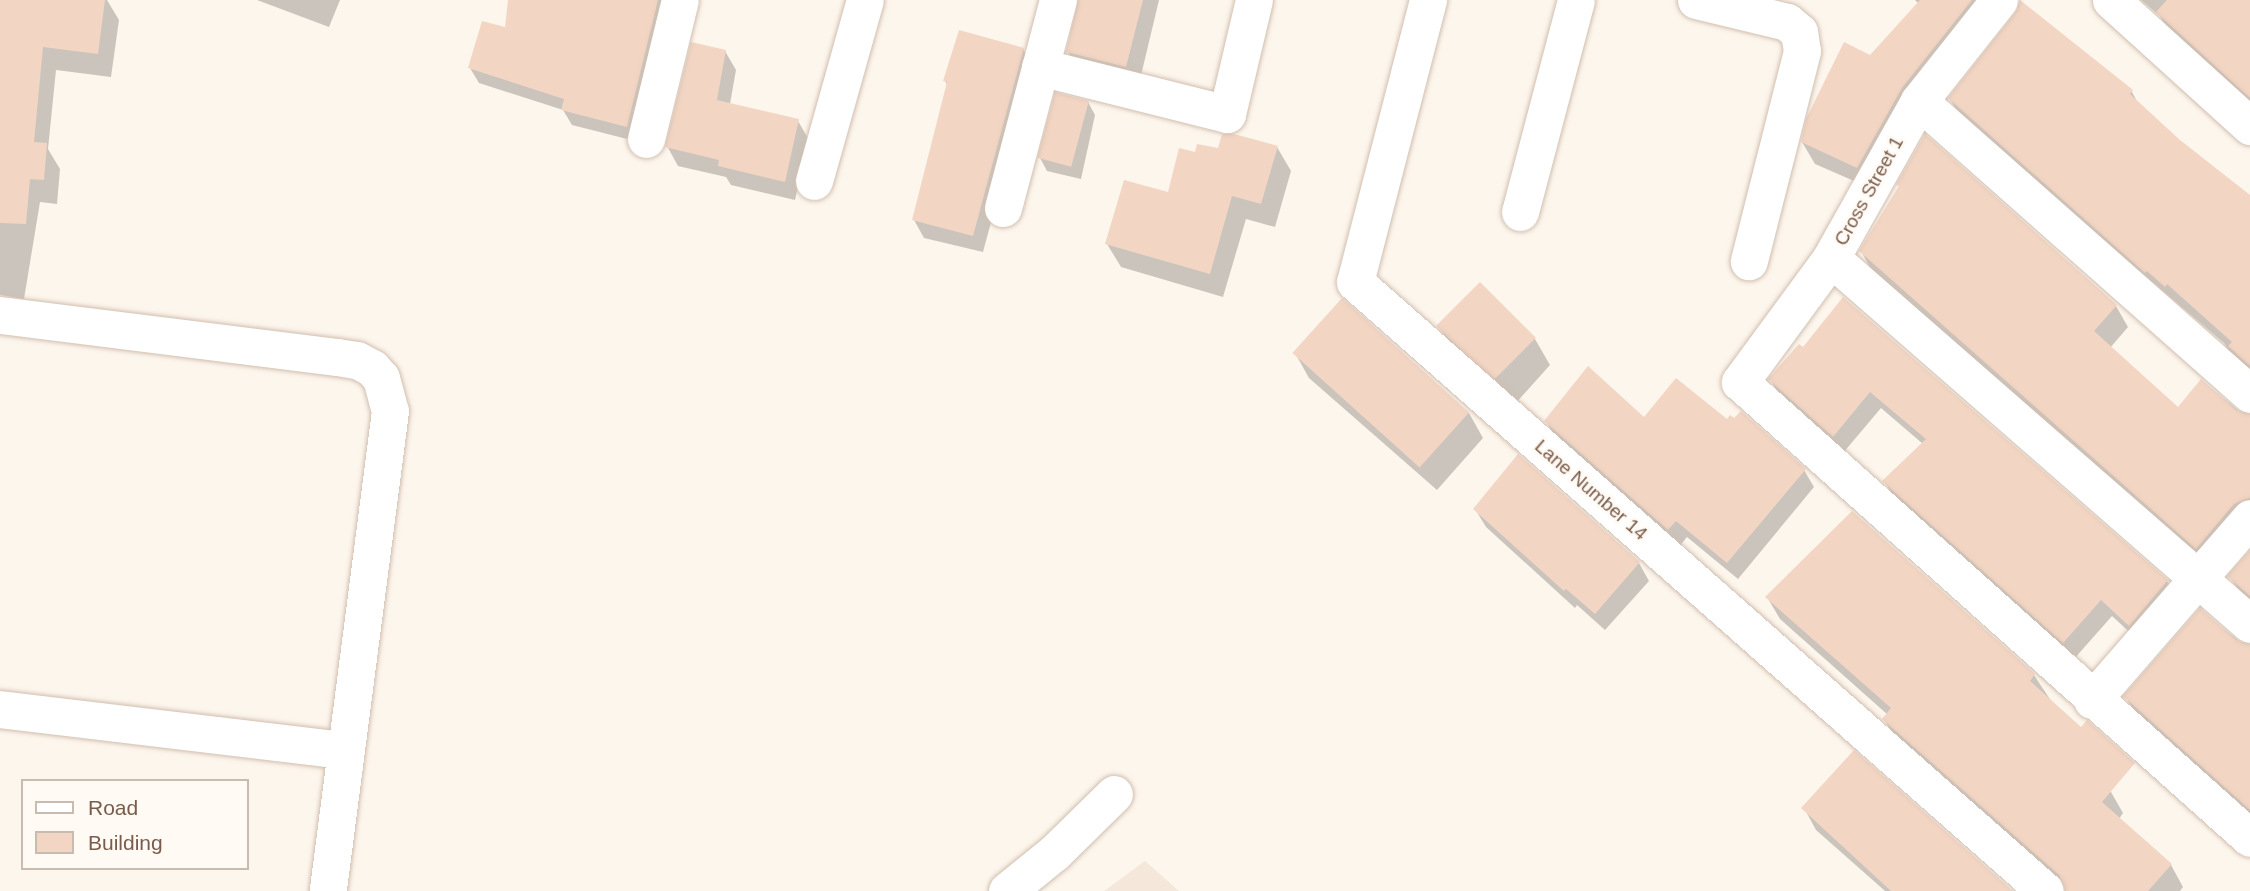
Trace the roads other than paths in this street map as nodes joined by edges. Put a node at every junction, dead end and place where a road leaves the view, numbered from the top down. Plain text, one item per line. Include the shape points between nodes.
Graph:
1 (680, 0) edge
2 (865, 0) edge
3 (1058, 0) edge
4 (1254, 0) edge
5 (1428, 0) edge
6 (1576, 0) edge
7 (1696, 0) edge
8 (1999, 0) edge
9 (2110, 0) edge
10 (1040, 67) junction
11 (1919, 101) junction
12 (2250, 127) edge
13 (646, 139) dead end
14 (814, 181) dead end
15 (1003, 208) dead end
16 (1520, 212) dead end
17 (1831, 258) junction
18 (1749, 261) dead end
19 (0, 315) edge
20 (2250, 394) edge
21 (2250, 517) edge
22 (2200, 579) junction
23 (2250, 624) edge
24 (2092, 700) junction
25 (0, 709) edge
26 (345, 750) junction
27 (1114, 794) dead end
28 (2250, 838) edge
29 (328, 891) edge
30 (1007, 891) edge
31 (2045, 891) edge

1 - 13 street
2 - 14 street
3 - 10 street
4 - 10 street via 1227,114
5 - 31 street, Lane Number 14 via 1355,282
6 - 16 street
7 - 18 street via 1787,22 1799,32 1802,51
8 - 11 street, Cross Street 1
9 - 12 street
10 - 15 street
11 - 17 street, Cross Street 1
11 - 20 street
17 - 22 street
17 - 24 street, Cross Street 1 via 1740,382
19 - 26 street via 337,356 372,368 381,379 390,411
21 - 22 street
22 - 23 street
22 - 24 street
24 - 28 street
25 - 26 street
26 - 29 street
27 - 30 street

